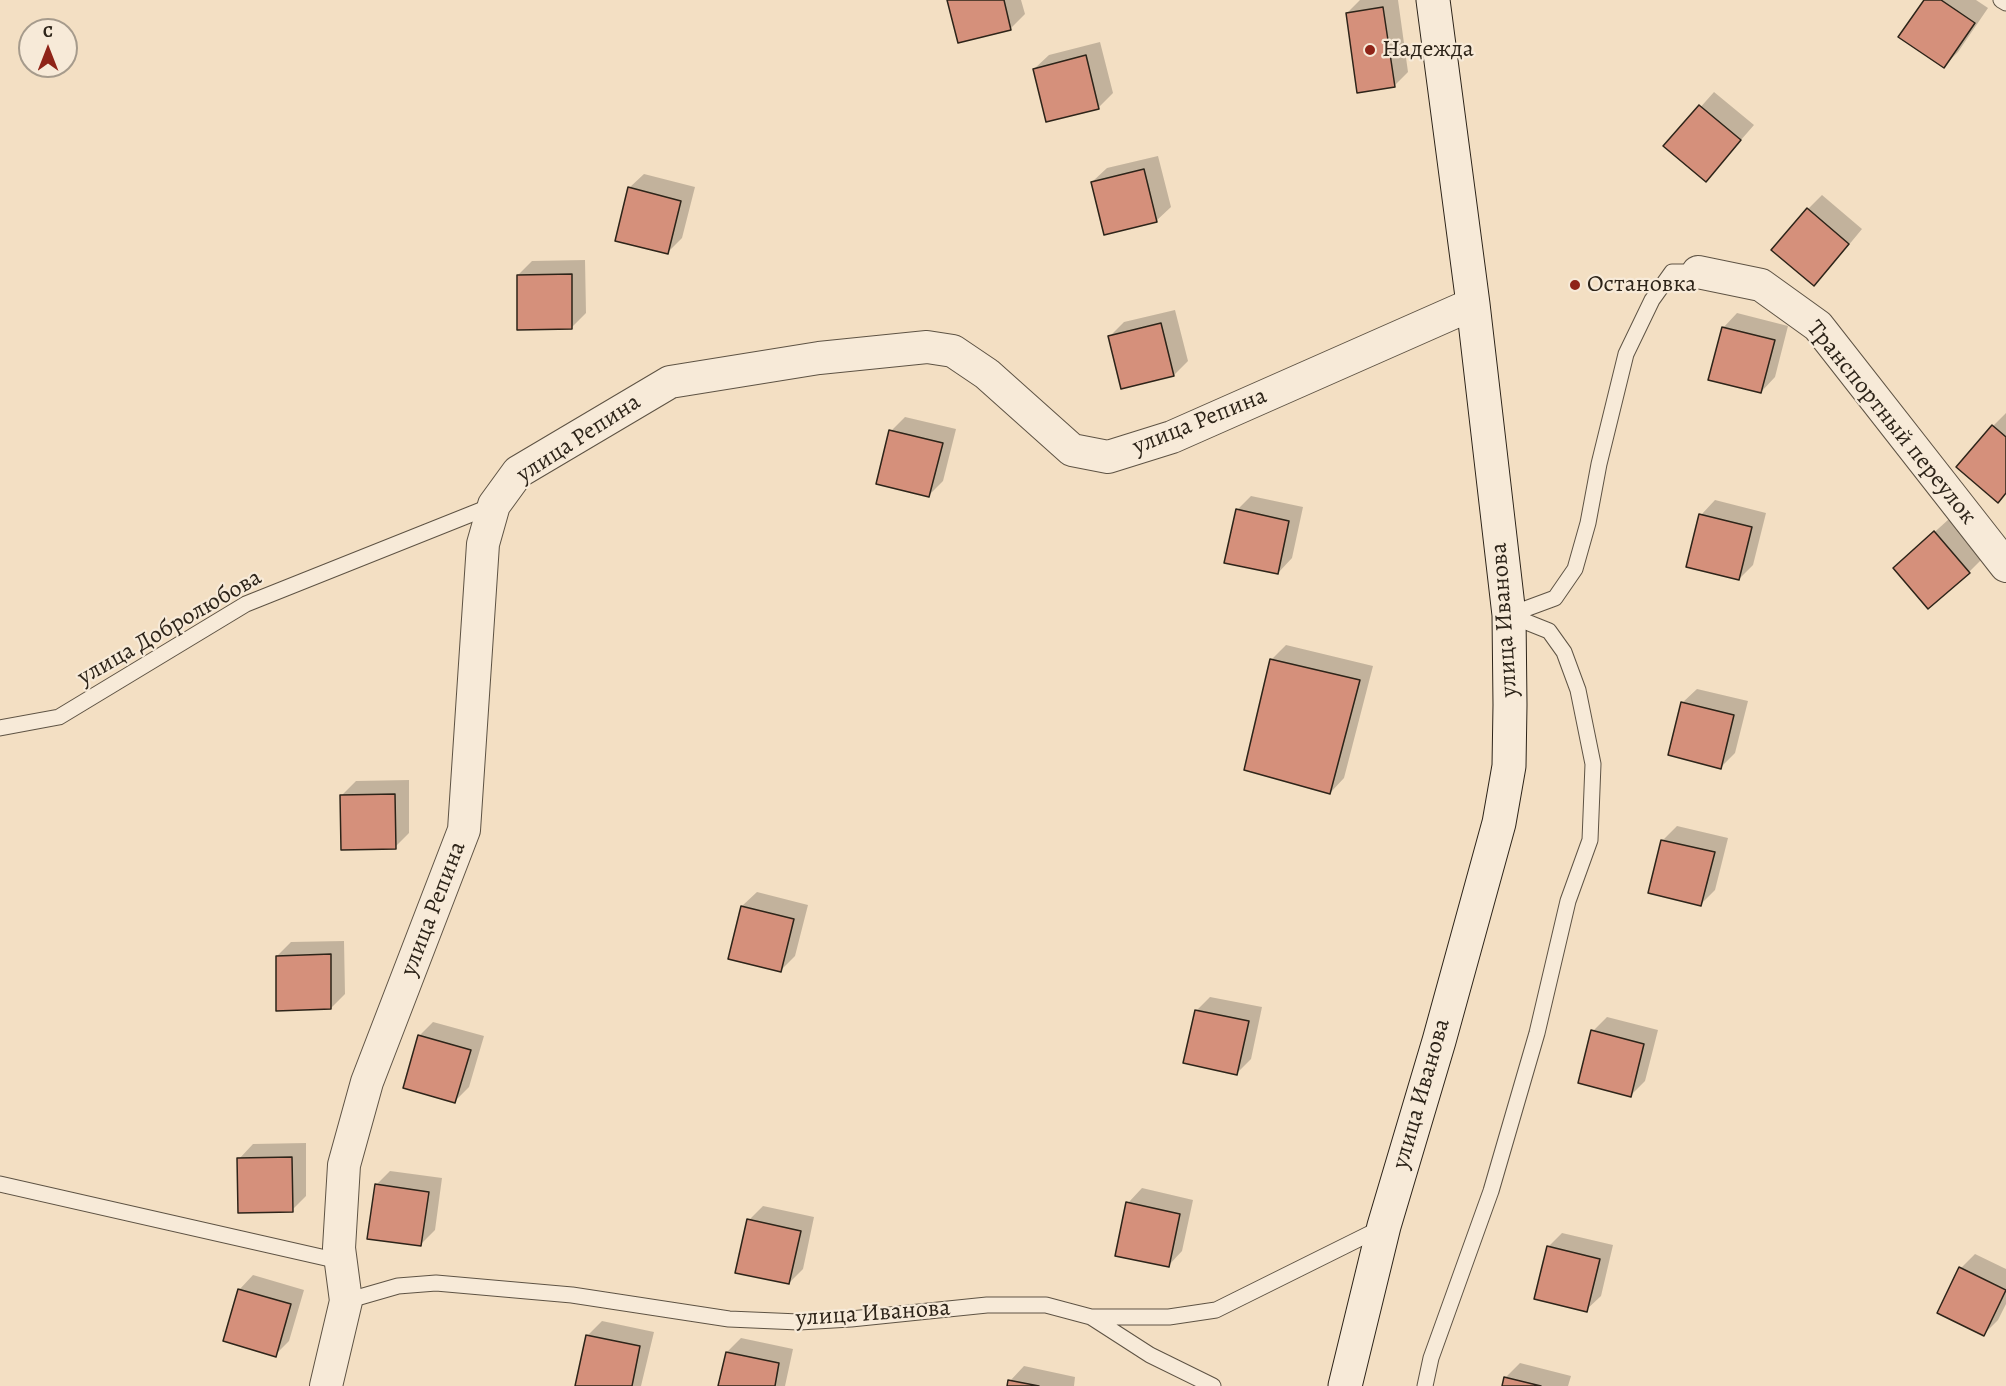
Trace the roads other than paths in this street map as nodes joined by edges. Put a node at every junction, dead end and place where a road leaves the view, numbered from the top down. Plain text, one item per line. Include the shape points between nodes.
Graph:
1 (1433, 0) edge
2 (2001, 0) edge
3 (2006, 3) edge
4 (1698, 272) joint
5 (1473, 304) junction
6 (494, 505) junction
7 (2006, 566) edge
8 (1509, 615) junction
9 (0, 728) edge
10 (0, 1184) edge
11 (1383, 1226) junction
12 (339, 1261) junction
13 (346, 1301) junction
14 (1091, 1317) junction
15 (327, 1386) edge
16 (1214, 1386) edge
17 (1345, 1386) edge
18 (1425, 1386) edge

1 - 5 street, улица Иванова
2 - 3 lane
4 - 7 street, Транспортный переулок via 1761,285 1818,326
4 - 8 lane via 1672,272 1652,300 1626,354 1575,569 1555,597
5 - 6 street, улица Репина via 1172,437 1108,457 1072,450 987,374 953,351 927,347 819,358 670,382 518,472
5 - 8 street, улица Иванова
6 - 9 lane, улица Добролюбова via 246,604 59,717
6 - 12 street, улица Репина via 483,544 464,830 367,1082 344,1165
8 - 11 street, улица Иванова via 1509,766 1499,823
8 - 18 lane via 1549,630 1564,652 1578,690 1593,764 1590,840 1568,901 1537,1033 1491,1191 1431,1358
10 - 12 lane
11 - 14 lane, улица Иванова via 1216,1310 1169,1317
11 - 17 street, улица Иванова
12 - 13 street, улица Репина
13 - 14 lane, улица Иванова via 398,1286 436,1283 572,1296 729,1319 841,1320 987,1305 1046,1305
13 - 15 street, улица Репина
14 - 16 lane via 1150,1355

